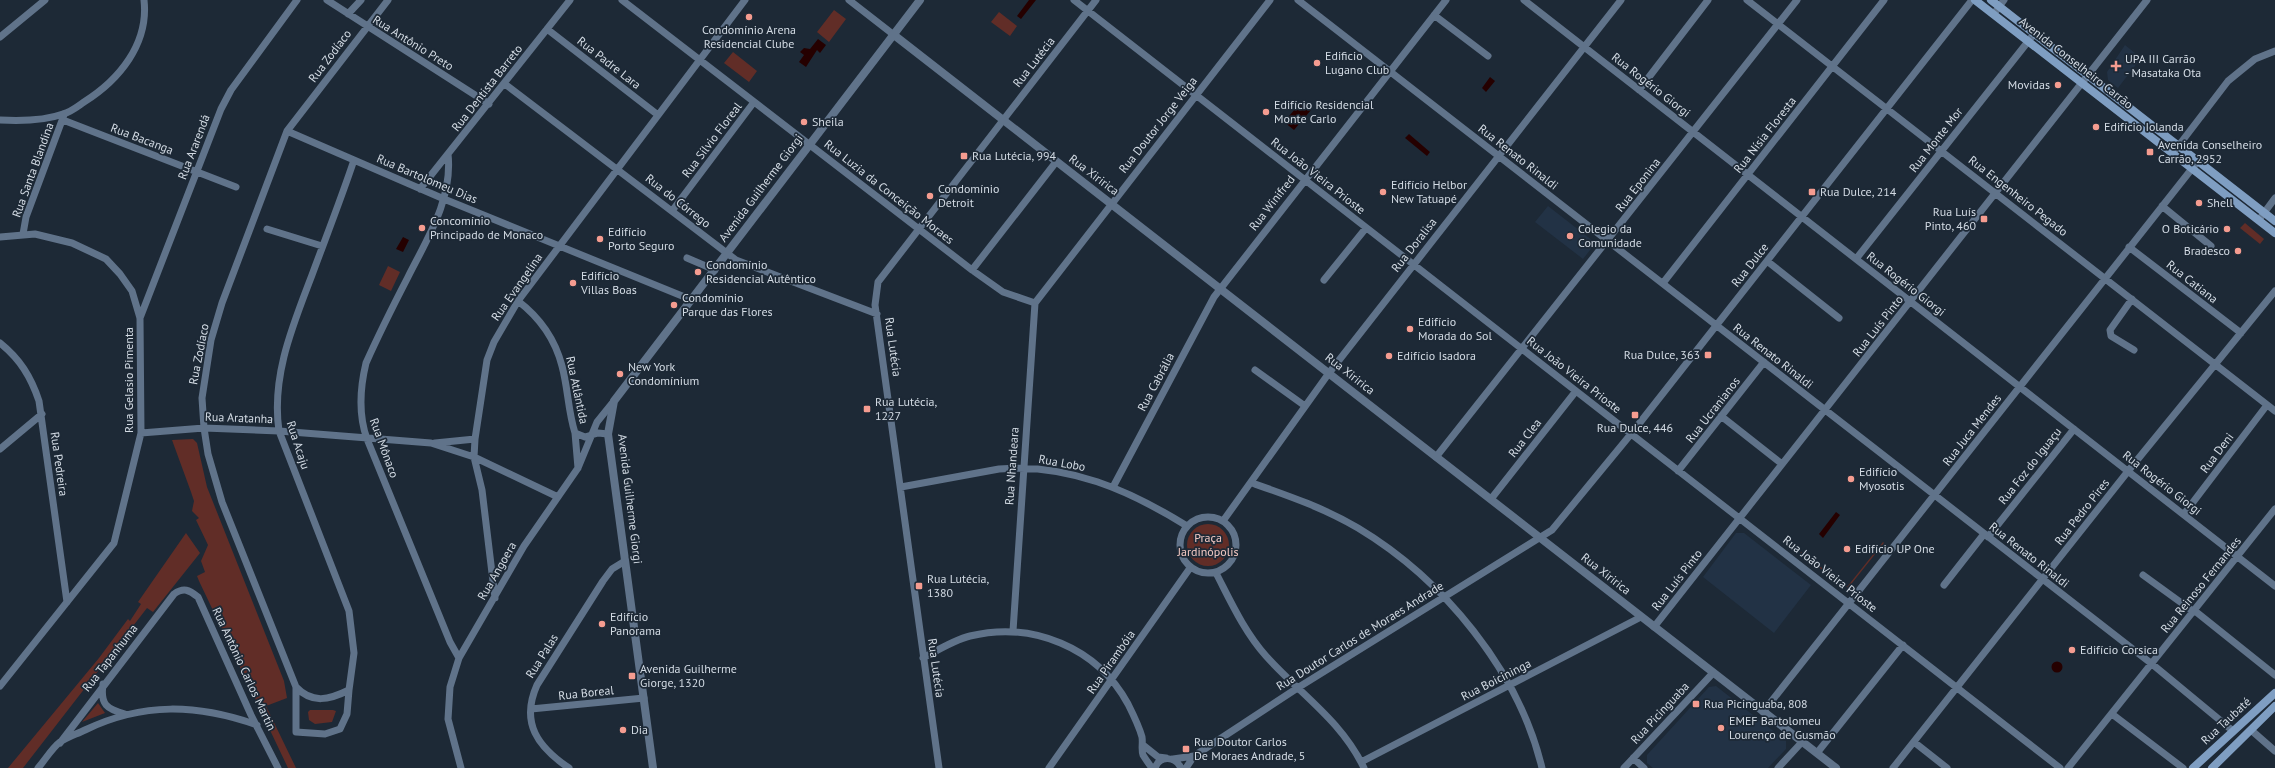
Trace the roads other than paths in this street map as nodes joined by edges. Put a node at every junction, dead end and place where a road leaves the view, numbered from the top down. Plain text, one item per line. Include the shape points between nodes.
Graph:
1 (45, 0) edge
2 (144, 0) edge
3 (297, 0) edge
4 (327, 0) edge
5 (361, 0) edge
6 (388, 0) edge
7 (570, 0) edge
8 (622, 0) edge
9 (745, 0) edge
10 (849, 0) edge
11 (920, 0) edge
12 (1074, 0) edge
13 (1096, 0) edge
14 (1270, 0) edge
15 (1298, 0) edge
16 (1446, 0) edge
17 (1524, 0) edge
18 (1621, 0) edge
19 (1708, 0) edge
20 (1747, 0) edge
21 (1796, 0) edge
22 (1884, 0) edge
23 (1974, 0) edge
24 (1991, 0) edge
25 (2147, 0) edge
26 (2002, 3) edge
27 (1088, 11) junction
28 (1994, 14) junction
29 (350, 15) junction
30 (1434, 15) junction
31 (1778, 24) junction
32 (363, 25) junction
33 (547, 29) junction
34 (2034, 34) junction
35 (894, 35) junction
36 (0, 37) edge
37 (2028, 41) junction
38 (1584, 47) junction
39 (2275, 50) edge
40 (1488, 56) dead end
41 (699, 59) junction
42 (1832, 66) junction
43 (1390, 71) junction
44 (2088, 75) junction
45 (2082, 83) junction
46 (505, 84) junction
47 (1639, 90) junction
48 (1195, 96) junction
49 (754, 102) junction
50 (489, 104) junction
51 (1887, 108) junction
52 (658, 115) junction
53 (64, 117) junction
54 (0, 120) edge
55 (1003, 120) junction
56 (287, 131) junction
57 (1693, 132) junction
58 (809, 144) junction
59 (2178, 146) junction
60 (1942, 150) junction
61 (448, 154) junction
62 (2173, 154) junction
63 (1498, 156) junction
64 (354, 160) junction
65 (2198, 161) junction
66 (1056, 162) junction
67 (618, 168) junction
68 (2191, 168) junction
69 (197, 172) junction
70 (1748, 174) junction
71 (1305, 180) junction
72 (236, 187) dead end
73 (420, 189) junction
74 (1996, 193) junction
75 (2275, 198) edge
76 (444, 199) junction
77 (1112, 203) junction
78 (2162, 206) junction
79 (672, 211) junction
80 (2265, 213) junction
81 (1802, 216) junction
82 (2259, 220) junction
83 (2275, 221) edge
84 (1366, 228) junction
85 (267, 229) dead end
86 (919, 229) junction
87 (2275, 233) edge
88 (23, 234) junction
89 (0, 237) edge
90 (1609, 240) junction
91 (322, 246) junction
92 (559, 246) junction
93 (2211, 246) dead end
94 (2129, 247) junction
95 (727, 253) junction
96 (687, 258) dead end
97 (1856, 259) junction
98 (1767, 261) junction
99 (1413, 264) junction
100 (715, 270) junction
101 (972, 270) junction
102 (2105, 278) junction
103 (1324, 280) dead end
104 (1663, 283) junction
105 (1220, 288) junction
106 (2275, 291) edge
107 (2132, 299) junction
108 (692, 300) junction
109 (518, 301) junction
110 (1911, 302) junction
111 (1035, 303) junction
112 (877, 314) junction
113 (140, 318) junction
114 (1839, 318) dead end
115 (1716, 325) junction
116 (2241, 333) junction
117 (0, 343) edge
118 (1522, 349) junction
119 (2134, 350) dead end
120 (1764, 362) junction
121 (2216, 365) junction
122 (1254, 370) dead end
123 (1328, 373) junction
124 (2020, 386) junction
125 (1576, 391) junction
126 (614, 401) junction
127 (2267, 405) junction
128 (1305, 406) junction
129 (1825, 410) junction
130 (2275, 411) edge
131 (42, 414) junction
132 (1721, 416) junction
133 (600, 417) junction
134 (610, 420) junction
135 (204, 428) junction
136 (2074, 428) junction
137 (279, 431) junction
138 (142, 433) junction
139 (575, 433) junction
140 (608, 434) junction
141 (1631, 434) junction
142 (591, 436) junction
143 (367, 439) junction
144 (475, 439) junction
145 (431, 443) junction
146 (0, 449) edge
147 (474, 457) junction
148 (1436, 457) junction
149 (1782, 464) junction
150 (578, 468) junction
151 (1023, 469) junction
152 (2129, 470) junction
153 (1678, 471) junction
154 (1252, 482) junction
155 (901, 487) junction
156 (1113, 487) junction
157 (1934, 495) junction
158 (558, 497) junction
159 (1491, 499) junction
160 (2275, 509) edge
161 (2184, 514) junction
162 (1740, 518) junction
163 (1223, 521) junction
164 (1186, 526) junction
165 (1986, 535) junction
166 (1540, 538) junction
167 (2238, 556) junction
168 (625, 561) junction
169 (1190, 568) junction
170 (1216, 573) junction
171 (2143, 575) dead end
172 (2043, 579) junction
173 (1944, 585) dead end
174 (2275, 586) edge
175 (181, 589) joint
176 (1444, 596) junction
177 (495, 598) junction
178 (67, 602) junction
179 (1849, 603) junction
180 (2194, 611) junction
181 (1641, 617) junction
182 (1654, 627) junction
183 (1013, 631) junction
184 (1903, 645) junction
185 (459, 658) junction
186 (923, 658) junction
187 (2152, 664) junction
188 (1713, 673) junction
189 (2275, 675) edge
190 (1112, 679) junction
191 (103, 684) junction
192 (0, 686) edge
193 (1508, 686) junction
194 (296, 687) junction
195 (1299, 687) junction
196 (1957, 687) junction
197 (349, 690) junction
198 (2275, 692) edge
199 (644, 698) junction
200 (2275, 706) edge
201 (531, 709) junction
202 (1763, 712) junction
203 (126, 714) junction
204 (2112, 714) junction
205 (257, 725) junction
206 (2251, 730) junction
207 (296, 732) joint
208 (2233, 732) junction
209 (1802, 742) junction
210 (1914, 742) junction
211 (60, 743) junction
212 (1143, 745) junction
213 (2275, 751) edge
214 (1817, 753) junction
215 (1194, 756) junction
216 (1633, 758) junction
217 (1170, 759) junction
218 (1362, 765) edge
219 (38, 768) edge
220 (278, 768) edge
221 (461, 768) edge
222 (569, 768) edge
223 (653, 768) edge
224 (939, 768) edge
225 (1049, 768) edge
226 (1152, 768) edge
227 (1155, 768) edge
228 (1181, 768) edge
229 (1186, 768) edge
230 (1542, 768) edge
231 (1624, 768) edge
232 (1644, 768) edge
233 (1778, 768) edge
234 (1836, 768) edge
235 (1893, 768) edge
236 (1947, 768) edge
237 (2060, 768) edge
238 (2068, 768) edge
239 (2183, 768) edge
240 (2193, 768) edge
241 (2212, 768) edge

1 - 36 street
2 - 53 street via 143,24 126,66 102,90
3 - 69 street, Rua Ararendá via 231,90
4 - 29 street, Rua Antônio Preto
5 - 29 street
6 - 32 street, Rua Zodíaco
7 - 33 street, Rua Dentista Barreto
8 - 41 street, Rua Luzia da Conceição Moraes
9 - 41 street, Rua Evangelina
10 - 35 street, Rua Xiririca
11 - 35 street, Avenida Guilherme Giorgi
12 - 27 street, Rua João Vieira Prioste
13 - 27 street, Rua Lutécia
14 - 48 street, Rua Doutor Jorge Veiga
15 - 43 street, Rua Renato Rinaldi
16 - 30 street, Rua Winifred
17 - 38 street, Rua Rogério Giorgi
18 - 38 street, Rua Doralisa
19 - 47 street
20 - 31 street, Rua Engenheiro Pegado
21 - 31 street, Rua Eponina
22 - 42 street, Rua Nísia Floresta
23 - 28 main road, Avenida Conselheiro Carrão
23 - 51 street, Rua Dulce
24 - 26 main road, Avenida Conselheiro Carrão
25 - 44 street, Rua Luís Pinto
26 - 28 street
26 - 34 main road, Avenida Conselheiro Carrão
27 - 48 street, Rua João Vieira Prioste
27 - 55 street, Rua Lutécia
28 - 37 main road, Avenida Conselheiro Carrão
29 - 32 street, Rua Antônio Preto
30 - 40 street
30 - 43 street, Rua Winifred
31 - 42 street, Rua Engenheiro Pegado
31 - 57 street, Rua Eponina
32 - 50 street, Rua Antônio Preto
32 - 56 street, Rua Zodíaco
33 - 46 street, Rua Dentista Barreto
33 - 52 street, Rua Padre Lara
34 - 37 street, Rua Monte Mor
34 - 44 main road, Avenida Conselheiro Carrão
35 - 55 street, Rua Xiririca
35 - 58 street, Avenida Guilherme Giorgi
37 - 45 main road, Avenida Conselheiro Carrão
37 - 60 street, Rua Monte Mor
38 - 47 street, Rua Rogério Giorgi
38 - 63 street, Rua Doralisa
39 - 59 street via 2256,58 2228,81
41 - 49 street, Rua Luzia da Conceição Moraes
41 - 52 street, Rua Evangelina
42 - 51 street, Rua Engenheiro Pegado
42 - 70 street, Rua Nísia Floresta
43 - 63 street, Rua Renato Rinaldi
43 - 71 street, Rua Winifred
44 - 45 street, Rua Luís Pinto
44 - 59 main road, Avenida Conselheiro Carrão
45 - 62 main road, Avenida Conselheiro Carrão
45 - 74 street, Rua Luís Pinto
46 - 50 street, Rua Dentista Barreto
46 - 67 street, Rua do Córrego
47 - 57 street, Rua Rogério Giorgi
48 - 71 street, Rua João Vieira Prioste
48 - 77 street, Rua Doutor Jorge Veiga
49 - 58 street, Rua Luzia da Conceição Moraes
49 - 79 street, Rua Sílvio Floreal
50 - 61 street, Rua Dentista Barreto
51 - 60 street, Rua Engenheiro Pegado
51 - 81 street, Rua Dulce
52 - 67 street, Rua Evangelina
53 - 54 street
53 - 69 street, Rua Bacanga
53 - 88 street, Rua Santa Blandina via 26,217
55 - 66 street, Rua Xiririca
55 - 86 street, Rua Lutécia
56 - 64 street, Rua Bartolomeu Dias
56 - 135 street, Rua Zodíaco via 222,303 211,340 202,398
57 - 70 street, Rua Rogério Giorgi
57 - 90 street, Rua Eponina
58 - 86 street, Rua Luzia da Conceição Moraes
58 - 95 street, Avenida Guilherme Giorgi
59 - 62 street
59 - 65 main road, Avenida Conselheiro Carrão
60 - 74 street, Rua Engenheiro Pegado
60 - 97 street, Rua Monte Mor
61 - 73 street, Rua Dentista Barreto
61 - 76 street, Rua Mônaco via 449,180
62 - 68 main road, Avenida Conselheiro Carrão
63 - 90 street, Rua Renato Rinaldi
63 - 99 street, Rua Doralisa
64 - 73 street, Rua Bartolomeu Dias
64 - 91 street, Rua Acaju
65 - 68 street, Rua Juca Mendes
65 - 80 main road, Avenida Conselheiro Carrão
66 - 77 street, Rua Xiririca
66 - 101 street
67 - 79 street, Rua do Córrego
67 - 92 street, Rua Evangelina
68 - 78 street, Rua Juca Mendes
68 - 82 main road, Avenida Conselheiro Carrão
69 - 72 street, Rua Bacanga
69 - 113 street, Rua Ararendá
70 - 81 street, Rua Rogério Giorgi
70 - 104 street, Rua Nísia Floresta
71 - 84 street, Rua João Vieira Prioste
71 - 105 street, Rua Winifred
73 - 76 street, Rua Bartolomeu Dias
74 - 102 street, Rua Engenheiro Pegado
74 - 110 street, Rua Luís Pinto
75 - 80 street
76 - 92 street, Rua Bartolomeu Dias
76 - 143 street, Rua Mônaco via 366,363 362,379 361,410 362,426
77 - 105 street, Rua Xiririca
77 - 111 street, Rua Doutor Jorge Veiga
78 - 93 street
78 - 94 street, Rua Juca Mendes
79 - 95 street, Rua do Córrego
80 - 82 street
80 - 83 main road, Avenida Conselheiro Carrão
81 - 97 street, Rua Rogério Giorgi
81 - 98 street, Rua Dulce
82 - 87 main road, Avenida Conselheiro Carrão
84 - 99 street, Rua João Vieira Prioste
84 - 103 street
85 - 91 street
86 - 101 street, Rua Luzia da Conceição Moraes
86 - 112 street, Rua Lutécia via 878,282 875,298
88 - 89 street, Rua Gelasio Pimenta
88 - 113 street, Rua Gelasio Pimenta via 47,236 72,243 106,259 132,291
90 - 104 street, Rua Renato Rinaldi
90 - 118 street, Rua Eponina
91 - 137 street, Rua Acaju via 284,350 279,386
92 - 108 street, Rua Bartolomeu Dias
92 - 109 street, Rua Evangelina
94 - 102 street, Rua Juca Mendes
94 - 116 street, Rua Catiana
95 - 100 street, Avenida Guilherme Giorgi
95 - 112 street, Rua do Córrego via 736,260 766,273
96 - 100 street
97 - 110 street, Rua Rogério Giorgi
98 - 114 street
98 - 115 street, Rua Dulce
99 - 118 street, Rua João Vieira Prioste
99 - 123 street, Rua Doralisa
100 - 108 street, Avenida Guilherme Giorgi
101 - 111 street, Rua Luzia da Conceição Moraes via 1003,292
102 - 107 street, Rua Engenheiro Pegado
102 - 124 street, Rua Juca Mendes
104 - 115 street, Rua Renato Rinaldi
105 - 123 street, Rua Xiririca
105 - 156 street, Rua Cabrália
106 - 116 street, Rua Pedro Pires
107 - 119 street via 2110,330 2111,336
107 - 121 street, Rua Engenheiro Pegado
108 - 126 street, Avenida Guilherme Giorgi
109 - 139 street, Rua Atlântida via 542,324 558,352
109 - 144 street, Rua Evangelina via 497,335 487,360
110 - 124 street, Rua Rogério Giorgi
110 - 129 street, Rua Luís Pinto
111 - 151 street, Rua Nhandeara
112 - 155 street, Rua Lutécia
113 - 138 street, Rua Gelasio Pimenta
115 - 120 street, Rua Renato Rinaldi
115 - 141 street, Rua Dulce
116 - 121 street, Rua Pedro Pires
117 - 131 street, Rua Pedreira via 13,353 30,377
118 - 125 street, Rua João Vieira Prioste
118 - 148 street, Rua Eponina
120 - 129 street, Rua Renato Rinaldi
120 - 132 street, Rua Ucranianos
121 - 127 street, Rua Engenheiro Pegado
121 - 152 street, Rua Pedro Pires
122 - 128 street
123 - 128 street
123 - 148 street, Rua Xiririca
124 - 136 street, Rua Rogério Giorgi
124 - 157 street, Rua Juca Mendes
125 - 141 street, Rua João Vieira Prioste
125 - 159 street, Rua Clea
126 - 133 street, Rua Angoera
126 - 134 street, Avenida Guilherme Giorgi
127 - 130 street, Rua Engenheiro Pegado
127 - 161 street, Rua Deni
128 - 154 street
129 - 149 street, Rua Luís Pinto
129 - 157 street, Rua Renato Rinaldi
131 - 146 street
131 - 178 street, Rua Pedreira
132 - 149 street
132 - 153 street, Rua Ucranianos
133 - 134 street
133 - 142 street, Rua Angoera
134 - 140 street, Avenida Guilherme Giorgi
135 - 137 street, Rua Aratanha
135 - 138 street, Rua Aratanha
135 - 194 street, Rua Zodíaco via 212,472 222,502
136 - 152 street, Rua Rogério Giorgi
136 - 165 street, Rua Foz do Iguaçu
137 - 143 street, Rua Aratanha
137 - 197 street, Rua Acaju via 349,611 354,653
138 - 178 street, Rua Gelasio Pimenta via 114,543
139 - 142 street, Rua Atlântida via 582,437
139 - 150 street
140 - 142 street, Rua Atlântida via 598,433
140 - 168 street, Avenida Guilherme Giorgi
141 - 153 street, Rua João Vieira Prioste
141 - 166 street, Rua Dulce via 1552,530
142 - 150 street, Rua Angoera
143 - 145 street, Rua Aratanha
143 - 185 street, Rua Mônaco via 450,642
144 - 145 street, Rua Aratanha
144 - 147 street, Rua Evangelina
145 - 147 street, Rua Aratanha
147 - 158 street, Rua Aratanha
147 - 177 street, Rua Evangelina via 482,490
148 - 159 street, Rua Xiririca
149 - 162 street, Rua Luís Pinto
150 - 158 street, Rua Angoera
151 - 155 street, Rua Lobo via 975,472
151 - 156 street, Rua Lobo via 1063,473
151 - 183 street, Rua Nhandeara
152 - 161 street, Rua Rogério Giorgi
152 - 172 street, Rua Pedro Pires
153 - 162 street, Rua João Vieira Prioste
154 - 163 street
154 - 176 street via 1316,506 1358,528 1398,556
155 - 186 street, Rua Lutécia
156 - 164 street, Rua Lobo via 1148,503
157 - 165 street, Rua Renato Rinaldi
157 - 179 street, Rua Juca Mendes
158 - 177 street, Rua Angoera via 524,546
159 - 166 street, Rua Xiririca
160 - 167 street, Rua Reinoso Fernandes
161 - 167 street, Rua Rogério Giorgi
162 - 179 street, Rua João Vieira Prioste
162 - 182 street, Rua Luís Pinto
163 - 164 street via 1204,517
163 - 170 street via 1232,532 1236,546 1232,560
164 - 169 street via 1179,541 1182,557
165 - 172 street, Rua Renato Rinaldi
165 - 173 street, Rua Foz do Iguaçu
166 - 176 street, Rua Doutor Carlos de Moraes Andrade
166 - 181 street, Rua Xiririca
167 - 174 street, Rua Rogério Giorgi
167 - 180 street, Rua Reinoso Fernandes
168 - 199 street, Avenida Guilherme Giorgi
168 - 201 street, Rua Palas via 612,569 603,581 537,684
169 - 170 street via 1200,572
169 - 190 street, Rua Pirambóia
170 - 195 street via 1247,632 1267,657
171 - 180 street
172 - 187 street, Rua Renato Rinaldi
172 - 196 street, Rua Pedro Pires
175 - 191 street, Rua Tapanhuma via 174,594
175 - 205 street, Rua Antônio Carlos Martin via 188,589 198,597
176 - 193 street via 1474,633
176 - 195 street, Rua Doutor Carlos de Moraes Andrade
177 - 185 street, Rua Angoera
178 - 192 street, Rua Gelasio Pimenta
179 - 184 street, Rua João Vieira Prioste
179 - 202 street, Rua Juca Mendes
180 - 187 street, Rua Reinoso Fernandes
180 - 189 street
181 - 182 street, Rua Xiririca
181 - 193 street, Rua Boicininga
182 - 188 street, Rua Xiririca
183 - 186 street via 969,636
183 - 190 street via 1046,637 1075,650
184 - 196 street, Rua João Vieira Prioste
184 - 214 street
185 - 221 street, Rua Angoera via 450,688 448,719
186 - 224 street, Rua Lutécia
187 - 204 street, Rua Reinoso Fernandes
187 - 208 street, Rua Renato Rinaldi
188 - 202 street, Rua Xiririca
188 - 216 street, Rua Picinguaba
190 - 212 street via 1128,704 1140,730
190 - 225 street, Rua Pirambóia
191 - 203 street via 105,704 110,710
191 - 211 street, Rua Tapanhuma
193 - 218 street, Rua Boicininga
193 - 230 street via 1527,724
194 - 197 street via 302,694 315,699 330,698
194 - 207 street, Rua Zodíaco
195 - 215 street, Rua Doutor Carlos de Moraes Andrade
195 - 218 street via 1343,734
196 - 210 street, Rua Pedro Pires
196 - 237 street, Rua João Vieira Prioste
197 - 207 street, Rua Acaju via 347,714 340,729 325,734
198 - 208 main road, Rua Taubaté
199 - 201 street, Rua Boreal
199 - 223 street, Avenida Guilherme Giorgi
200 - 206 main road, Rua Taubaté
201 - 222 street, Rua Palas via 533,728 538,740 550,754
202 - 209 street, Rua Xiririca
203 - 205 street via 158,709 185,709 237,718
203 - 211 street
204 - 238 street, Rua Reinoso Fernandes
204 - 239 street
205 - 220 street, Rua Antônio Carlos Martin
206 - 213 street
206 - 241 main road, Rua Taubaté
208 - 240 main road, Rua Taubaté
209 - 214 street, Rua Xiririca
209 - 233 street
210 - 235 street, Rua Pedro Pires
210 - 236 street
211 - 219 street, Rua Tapanhuma
212 - 217 street via 1158,757
212 - 226 street via 1143,755
214 - 234 street, Rua Xiririca
215 - 217 street, Rua Doutor Carlos de Moraes Andrade
215 - 229 street, Rua Doutor Carlos de Moraes Andrade
216 - 231 street, Rua Picinguaba
216 - 232 street
217 - 227 street via 1160,761
217 - 228 street

